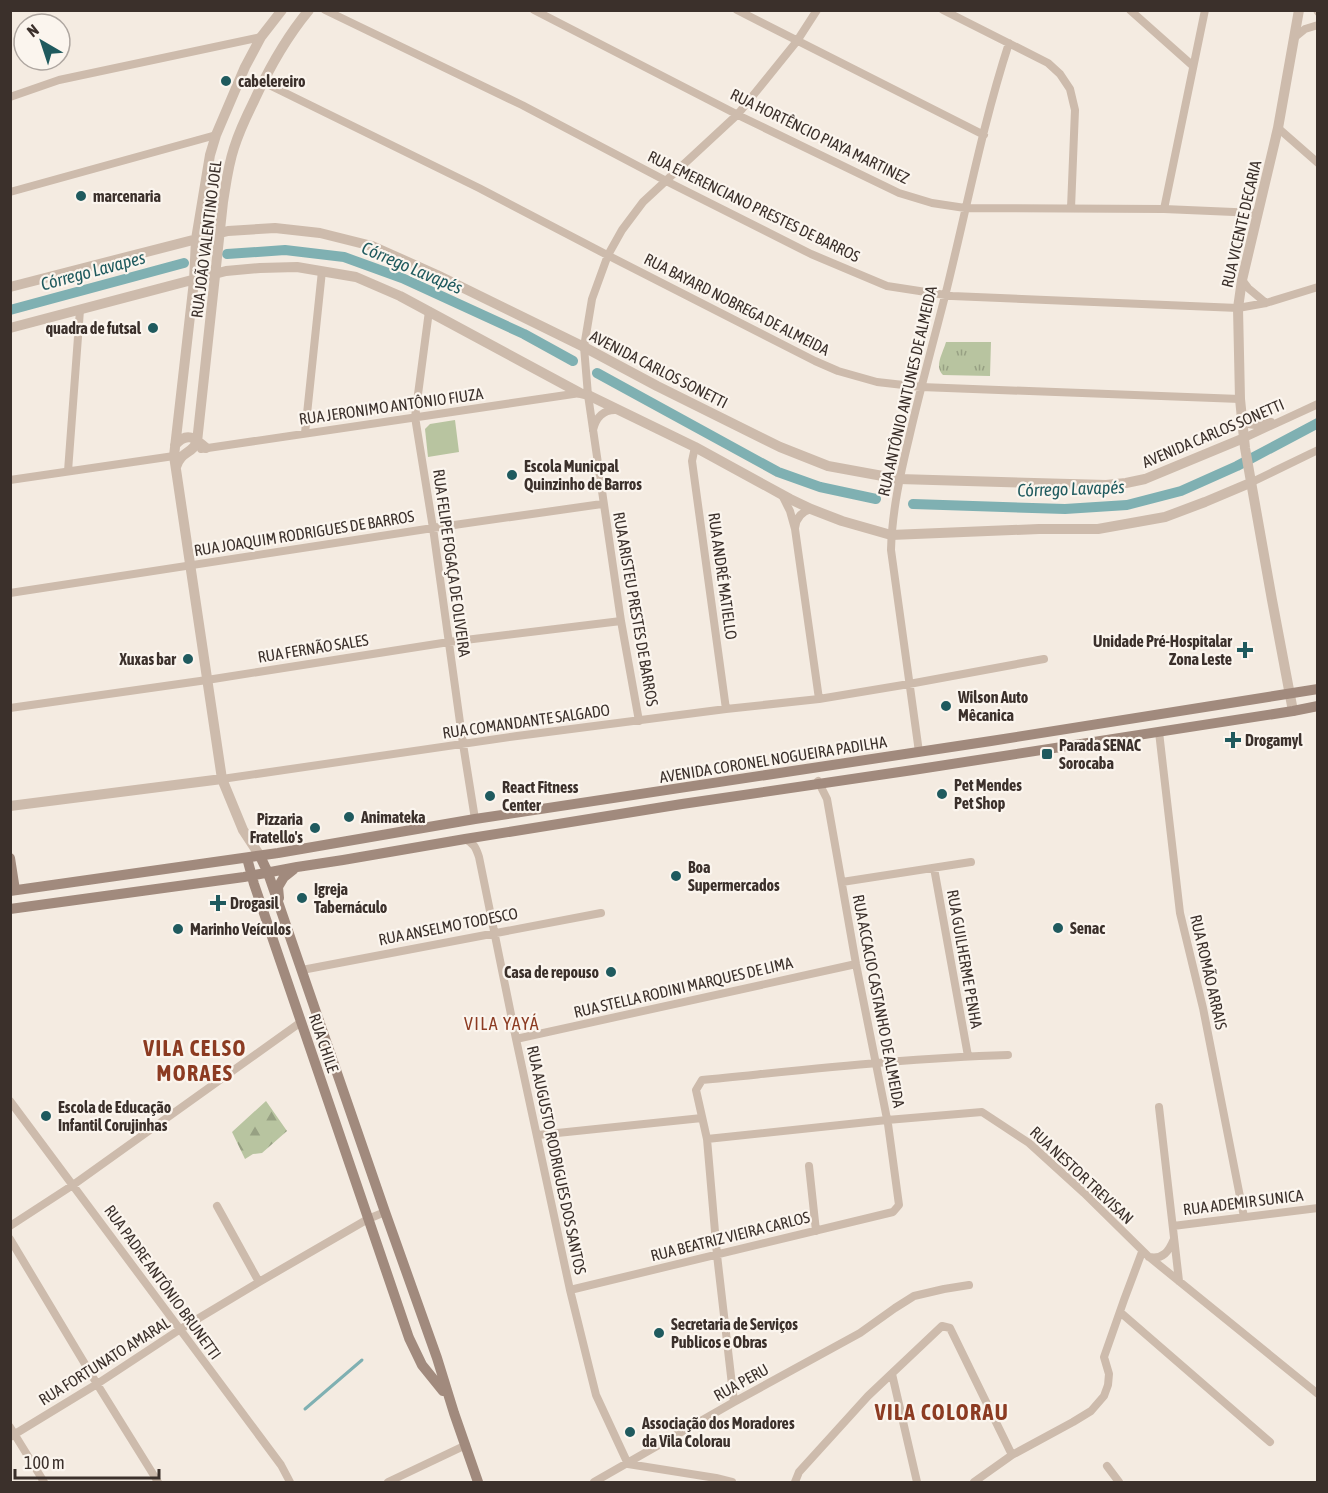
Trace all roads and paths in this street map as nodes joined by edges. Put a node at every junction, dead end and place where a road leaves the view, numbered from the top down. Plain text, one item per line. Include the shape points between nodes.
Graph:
1 (282, 10) edge
2 (309, 10) edge
3 (325, 10) edge
4 (534, 10) edge
5 (737, 10) edge
6 (817, 10) edge
7 (943, 10) edge
8 (1130, 10) edge
9 (1205, 10) edge
10 (1299, 10) edge
11 (1317, 25) edge
12 (261, 37) junction
13 (1294, 38) junction
14 (797, 41) junction
15 (1009, 43) junction
16 (1192, 66) junction
17 (263, 82) junction
18 (10, 97) edge
19 (738, 114) junction
20 (1278, 128) junction
21 (216, 135) junction
22 (984, 135) junction
23 (1317, 163) edge
24 (666, 181) junction
25 (10, 192) edge
26 (964, 208) junction
27 (1071, 208) junction
28 (1164, 209) junction
29 (1257, 213) junction
30 (220, 233) junction
31 (196, 239) junction
32 (608, 255) junction
33 (322, 271) junction
34 (216, 274) junction
35 (1242, 280) junction
36 (194, 281) junction
37 (10, 287) edge
38 (1317, 287) edge
39 (945, 295) junction
40 (1266, 303) junction
41 (1238, 308) junction
42 (80, 310) junction
43 (429, 311) junction
44 (10, 328) edge
45 (584, 347) junction
46 (921, 387) junction
47 (584, 394) junction
48 (1240, 399) junction
49 (1317, 404) edge
50 (619, 410) junction
51 (1241, 413) junction
52 (1300, 413) junction
53 (415, 417) junction
54 (592, 430) junction
55 (305, 432) junction
56 (197, 440) junction
57 (1245, 443) junction
58 (695, 447) junction
59 (206, 448) junction
60 (174, 450) junction
61 (1317, 450) edge
62 (188, 452) junction
63 (176, 468) junction
64 (68, 471) junction
65 (1250, 479) junction
66 (10, 480) edge
67 (898, 483) junction
68 (1224, 494) junction
69 (782, 495) junction
70 (602, 504) junction
71 (1255, 507) junction
72 (811, 509) junction
73 (433, 528) junction
74 (795, 529) junction
75 (891, 535) junction
76 (191, 566) junction
77 (10, 593) edge
78 (621, 621) junction
79 (449, 642) junction
80 (1044, 659) dead end
81 (207, 680) junction
82 (909, 684) junction
83 (1317, 689) edge
84 (1290, 694) junction
85 (819, 699) junction
86 (1317, 706) edge
87 (10, 708) edge
88 (726, 709) junction
89 (1293, 711) junction
90 (639, 721) junction
91 (1159, 732) junction
92 (463, 744) junction
93 (919, 752) junction
94 (821, 766) junction
95 (222, 779) junction
96 (824, 781) junction
97 (10, 806) edge
98 (475, 819) junction
99 (243, 830) junction
100 (489, 835) junction
101 (465, 839) junction
102 (261, 856) junction
103 (479, 856) junction
104 (10, 858) edge
105 (247, 858) junction
106 (971, 862) dead end
107 (297, 867) junction
108 (934, 868) junction
109 (268, 873) junction
110 (251, 876) junction
111 (842, 882) junction
112 (13, 891) edge
113 (10, 909) edge
114 (280, 910) junction
115 (601, 913) dead end
116 (494, 933) junction
117 (856, 964) junction
118 (302, 970) junction
119 (301, 1022) junction
120 (516, 1039) junction
121 (1008, 1055) dead end
122 (968, 1056) junction
123 (875, 1064) junction
124 (10, 1101) edge
125 (1160, 1107) dead end
126 (702, 1118) junction
127 (887, 1120) junction
128 (537, 1135) junction
129 (707, 1139) junction
130 (809, 1166) dead end
131 (72, 1185) junction
132 (217, 1206) dead end
133 (1317, 1208) edge
134 (896, 1209) joint
135 (385, 1212) junction
136 (1244, 1217) junction
137 (368, 1219) junction
138 (10, 1226) edge
139 (1173, 1226) junction
140 (816, 1231) junction
141 (1174, 1238) junction
142 (10, 1239) edge
143 (1145, 1254) junction
144 (717, 1255) junction
145 (1179, 1281) junction
146 (259, 1282) junction
147 (969, 1285) dead end
148 (570, 1290) junction
149 (1120, 1312) junction
150 (179, 1330) junction
151 (437, 1358) junction
152 (422, 1365) junction
153 (892, 1374) junction
154 (97, 1384) junction
155 (1317, 1394) edge
156 (734, 1402) junction
157 (454, 1413) junction
158 (12, 1433) edge
159 (1270, 1442) dead end
160 (466, 1445) junction
161 (1012, 1455) junction
162 (628, 1464) junction
163 (1107, 1466) dead end
164 (44, 1482) edge
165 (158, 1482) edge
166 (290, 1482) edge
167 (388, 1482) edge
168 (478, 1482) edge
169 (594, 1482) edge
170 (732, 1482) edge
171 (795, 1482) edge
172 (917, 1482) edge
173 (974, 1482) edge
174 (1119, 1482) edge

1 - 12 street, RUA JOÃO VALENTINO JOEL
2 - 17 street, RUA JOÃO VALENTINO JOEL via 282,45
3 - 24 street, RUA EMERENCIANO PRESTES DE BARROS via 522,105
4 - 19 street, RUA HORTÊNCIO PIAYA MARTINEZ
5 - 14 street
6 - 14 street, RUA ARISTEU PRESTES DE BARROS
7 - 15 street
8 - 16 street
9 - 16 street
10 - 13 street, RUA VICENTE DECARIA
11 - 13 street
12 - 18 street via 59,80
12 - 21 street, RUA JOÃO VALENTINO JOEL
13 - 20 street, RUA VICENTE DECARIA
14 - 19 street, RUA ARISTEU PRESTES DE BARROS
14 - 22 street
15 - 22 street, RUA ANTÔNIO ANTUNES DE ALMEIDA
15 - 27 street via 1048,63 1070,89 1075,110
16 - 28 street
17 - 30 street, RUA JOÃO VALENTINO JOEL via 234,149
17 - 32 street, RUA BAYARD NOBREGA DE ALMEIDA
19 - 24 street, RUA ARISTEU PRESTES DE BARROS
19 - 26 street, RUA HORTÊNCIO PIAYA MARTINEZ via 899,193
20 - 23 street
20 - 29 street, RUA VICENTE DECARIA
21 - 25 street
21 - 31 street, RUA JOÃO VALENTINO JOEL
22 - 26 street, RUA ANTÔNIO ANTUNES DE ALMEIDA
24 - 32 street, RUA ARISTEU PRESTES DE BARROS via 642,202
24 - 39 street, RUA EMERENCIANO PRESTES DE BARROS via 848,270 888,286
26 - 27 street, RUA HORTÊNCIO PIAYA MARTINEZ
26 - 39 street, RUA ANTÔNIO ANTUNES DE ALMEIDA
27 - 28 street, RUA HORTÊNCIO PIAYA MARTINEZ
28 - 29 street, RUA HORTÊNCIO PIAYA MARTINEZ
29 - 35 street, RUA VICENTE DECARIA
30 - 31 street, AVENIDA CARLOS SONETTI
30 - 34 street, RUA JOÃO VALENTINO JOEL
30 - 45 street, AVENIDA CARLOS SONETTI via 275,228 320,233 372,246
31 - 36 street, RUA JOÃO VALENTINO JOEL
31 - 37 street, AVENIDA CARLOS SONETTI
32 - 45 street, RUA ARISTEU PRESTES DE BARROS via 592,299
32 - 46 street, RUA BAYARD NOBREGA DE ALMEIDA via 838,371 877,382
33 - 34 street via 260,268
33 - 43 street via 356,277
33 - 55 street
34 - 36 street
34 - 56 street, RUA JOÃO VALENTINO JOEL
35 - 40 street
35 - 41 street, RUA VICENTE DECARIA
36 - 42 street
36 - 60 street, RUA JOÃO VALENTINO JOEL
38 - 40 street, RUA EMERENCIANO PRESTES DE BARROS
39 - 41 street, RUA EMERENCIANO PRESTES DE BARROS
39 - 46 street, RUA ANTÔNIO ANTUNES DE ALMEIDA
40 - 41 street, RUA EMERENCIANO PRESTES DE BARROS
41 - 48 street, RUA VICENTE DECARIA
42 - 44 street
42 - 64 street
43 - 47 street
43 - 53 street, RUA FELIPE FOGAÇA DE OLIVEIRA
45 - 47 street, RUA ARISTEU PRESTES DE BARROS
45 - 67 street, AVENIDA CARLOS SONETTI via 780,447 828,466
46 - 48 street, RUA BAYARD NOBREGA DE ALMEIDA
46 - 67 street, RUA ANTÔNIO ANTUNES DE ALMEIDA
47 - 50 street
47 - 53 street, RUA JERONIMO ANTÔNIO FIUZA
47 - 54 street, RUA ARISTEU PRESTES DE BARROS
48 - 51 street, RUA VICENTE DECARIA
49 - 52 street, AVENIDA CARLOS SONETTI
50 - 54 street via 600,415
50 - 58 street
51 - 52 street, AVENIDA CARLOS SONETTI via 1248,424 1255,425
51 - 57 street, RUA VICENTE DECARIA
52 - 57 street, AVENIDA CARLOS SONETTI
53 - 55 street, RUA JERONIMO ANTÔNIO FIUZA
53 - 73 street, RUA FELIPE FOGAÇA DE OLIVEIRA
54 - 70 street, RUA ARISTEU PRESTES DE BARROS
55 - 59 street, RUA JERONIMO ANTÔNIO FIUZA
56 - 59 street
56 - 60 street via 179,440
56 - 62 street
57 - 65 street, RUA VICENTE DECARIA
57 - 67 street, AVENIDA CARLOS SONETTI via 1126,483
58 - 69 street
58 - 88 street, RUA ANDRÉ MATIELLO via 692,461
59 - 62 street, RUA JERONIMO ANTÔNIO FIUZA
60 - 62 street
60 - 63 street, RUA JOÃO VALENTINO JOEL
60 - 64 street
61 - 65 street
62 - 63 street
63 - 76 street, RUA JOÃO VALENTINO JOEL
64 - 66 street
65 - 68 street
65 - 71 street, RUA VICENTE DECARIA
67 - 75 street, RUA ANTÔNIO ANTUNES DE ALMEIDA
68 - 71 street via 1241,495
68 - 75 street via 1165,517 1098,529
69 - 72 street
69 - 74 street
70 - 73 street, RUA JOAQUIM RODRIGUES DE BARROS
70 - 78 street, RUA ARISTEU PRESTES DE BARROS
71 - 84 street, RUA VICENTE DECARIA
72 - 74 street via 800,515
72 - 75 street
73 - 76 street, RUA JOAQUIM RODRIGUES DE BARROS
73 - 79 street, RUA FELIPE FOGAÇA DE OLIVEIRA
74 - 85 street
75 - 82 street, RUA ANTÔNIO ANTUNES DE ALMEIDA
76 - 77 street, RUA JOAQUIM RODRIGUES DE BARROS
76 - 81 street, RUA JOÃO VALENTINO JOEL
78 - 79 street, RUA FERNÃO SALES
78 - 90 street, RUA ARISTEU PRESTES DE BARROS
79 - 81 street, RUA FERNÃO SALES
79 - 92 street, RUA FELIPE FOGAÇA DE OLIVEIRA
80 - 82 street, RUA COMANDANTE SALGADO
81 - 87 street, RUA FERNÃO SALES
81 - 95 street, RUA JOÃO VALENTINO JOEL
82 - 85 street, RUA COMANDANTE SALGADO
82 - 93 street, RUA ANTÔNIO ANTUNES DE ALMEIDA
83 - 84 main road, AVENIDA CORONEL NOGUEIRA PADILHA
84 - 89 street
84 - 93 main road, AVENIDA CORONEL NOGUEIRA PADILHA
85 - 88 street, RUA COMANDANTE SALGADO
86 - 89 main road, AVENIDA CORONEL NOGUEIRA PADILHA
88 - 90 street, RUA COMANDANTE SALGADO
89 - 91 main road, AVENIDA CORONEL NOGUEIRA PADILHA
90 - 92 street, RUA COMANDANTE SALGADO
91 - 96 main road, AVENIDA CORONEL NOGUEIRA PADILHA
91 - 136 street, RUA ROMÃO ARRAIS via 1180,913
92 - 95 street, RUA COMANDANTE SALGADO
92 - 98 street, RUA FELIPE FOGAÇA DE OLIVEIRA
93 - 94 main road, AVENIDA CORONEL NOGUEIRA PADILHA
94 - 96 main road via 830,770
94 - 98 main road, AVENIDA CORONEL NOGUEIRA PADILHA
95 - 97 street, RUA COMANDANTE SALGADO
95 - 99 street, RUA JOÃO VALENTINO JOEL
96 - 100 main road, AVENIDA CORONEL NOGUEIRA PADILHA
96 - 111 street, RUA ACCACIO CASTANHO DE ALMEIDA
98 - 102 main road, AVENIDA CORONEL NOGUEIRA PADILHA
99 - 102 street, RUA JOÃO VALENTINO JOEL
99 - 105 street, RUA JOÃO VALENTINO JOEL
100 - 101 main road, AVENIDA CORONEL NOGUEIRA PADILHA
100 - 103 street via 480,843
101 - 103 street, RUA AUGUSTO RODRIGUES DOS SANTOS via 475,845
101 - 107 main road, AVENIDA CORONEL NOGUEIRA PADILHA
102 - 105 main road, AVENIDA CORONEL NOGUEIRA PADILHA
102 - 109 main road
103 - 116 street, RUA AUGUSTO RODRIGUES DOS SANTOS
104 - 112 main road
105 - 110 main road
105 - 112 main road, AVENIDA CORONEL NOGUEIRA PADILHA
106 - 108 street
107 - 109 main road, AVENIDA CORONEL NOGUEIRA PADILHA
107 - 114 main road via 278,887
108 - 111 street
108 - 122 street, RUA GUILHERME PENHA
109 - 110 main road, AVENIDA CORONEL NOGUEIRA PADILHA
109 - 114 main road, RUA CHILE
110 - 113 main road, AVENIDA CORONEL NOGUEIRA PADILHA
110 - 119 main road, RUA CHILE
111 - 117 street, RUA ACCACIO CASTANHO DE ALMEIDA
114 - 118 main road, RUA CHILE
115 - 116 street, RUA ANSELMO TODESCO
116 - 118 street, RUA ANSELMO TODESCO
116 - 120 street, RUA AUGUSTO RODRIGUES DOS SANTOS
117 - 120 street, RUA STELLA RODINI MARQUES DE LIMA
117 - 123 street, RUA ACCACIO CASTANHO DE ALMEIDA
118 - 135 main road, RUA CHILE
119 - 131 street
119 - 137 main road, RUA CHILE
120 - 128 street, RUA AUGUSTO RODRIGUES DOS SANTOS
121 - 122 street
122 - 123 street
123 - 126 street via 702,1080 696,1090
123 - 127 street, RUA ACCACIO CASTANHO DE ALMEIDA
124 - 131 street, RUA PADRE ANTÔNIO BRUNETTI
125 - 139 street
126 - 128 street
126 - 129 street
127 - 129 street, RUA NESTOR TREVISAN
127 - 134 street, RUA ACCACIO CASTANHO DE ALMEIDA via 899,1205
127 - 143 street, RUA NESTOR TREVISAN via 982,1112 1029,1143
128 - 148 street, RUA AUGUSTO RODRIGUES DOS SANTOS
129 - 144 street
130 - 140 street
131 - 138 street
131 - 150 street, RUA PADRE ANTÔNIO BRUNETTI
132 - 146 street
133 - 136 street, RUA ADEMIR SUNICA
134 - 140 street, RUA BEATRIZ VIEIRA CARLOS
135 - 137 street
135 - 151 main road, RUA CHILE
136 - 139 street, RUA ADEMIR SUNICA
137 - 146 street, RUA FORTUNATO AMARAL
137 - 152 main road, RUA CHILE
139 - 141 street
140 - 144 street, RUA BEATRIZ VIEIRA CARLOS
141 - 143 street via 1162,1256 1153,1258
141 - 145 street
142 - 154 street
143 - 145 street, RUA NESTOR TREVISAN
143 - 149 street
144 - 148 street, RUA BEATRIZ VIEIRA CARLOS
144 - 156 street
145 - 155 street, RUA NESTOR TREVISAN
146 - 150 street, RUA FORTUNATO AMARAL
147 - 156 street, RUA PERU via 914,1296 860,1333
148 - 162 street, RUA AUGUSTO RODRIGUES DOS SANTOS via 596,1395
149 - 159 street
149 - 161 street via 1104,1357 1108,1385 1104,1396 1091,1411
150 - 154 street, RUA FORTUNATO AMARAL
150 - 166 street, RUA PADRE ANTÔNIO BRUNETTI
151 - 152 main road via 430,1368
151 - 157 main road, RUA CHILE
152 - 157 main road, RUA CHILE via 441,1386
153 - 161 street via 942,1326 950,1328
153 - 171 street via 799,1472
153 - 172 street
154 - 158 street, RUA FORTUNATO AMARAL
154 - 165 street
156 - 162 street, RUA PERU
157 - 160 main road, RUA CHILE
158 - 164 street
160 - 167 street
160 - 168 main road, RUA CHILE
161 - 173 street
162 - 169 street, RUA PERU
162 - 170 street
163 - 174 street

